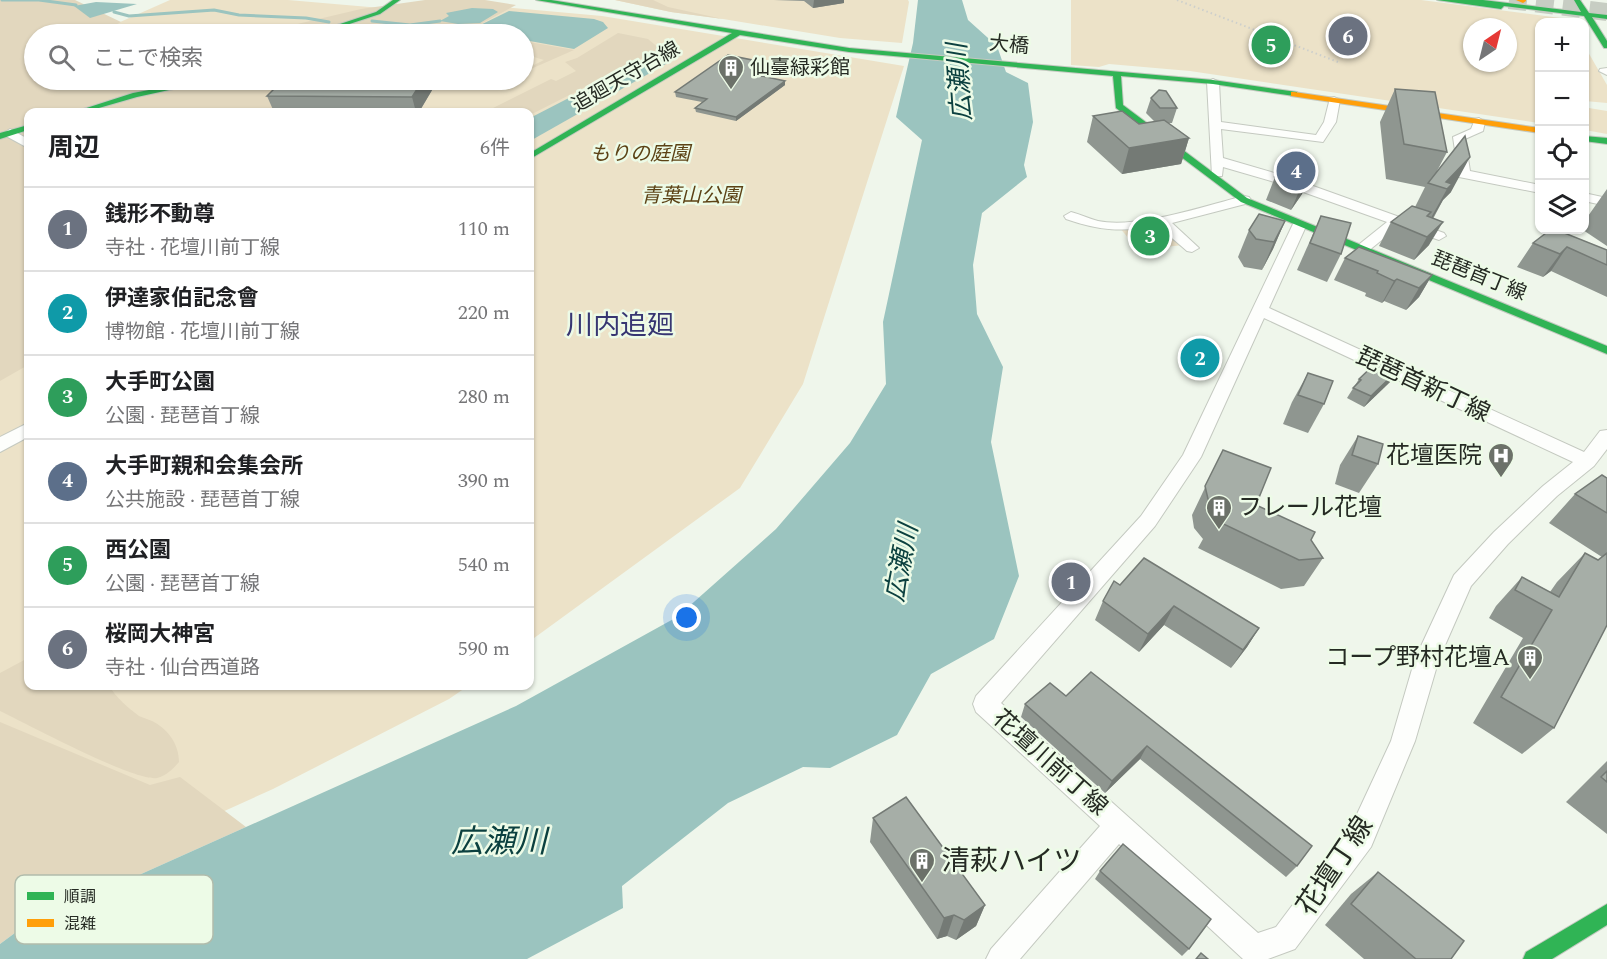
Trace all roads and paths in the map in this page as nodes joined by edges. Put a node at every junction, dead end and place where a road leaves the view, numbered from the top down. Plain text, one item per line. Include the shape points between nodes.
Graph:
1 (397, 0) edge
2 (539, 0) edge
3 (574, 0) edge
4 (1440, 0) edge
5 (1467, 0) edge
6 (1520, 0) edge
7 (1581, 7) edge
8 (611, 10) junction
9 (1551, 10) junction
10 (1607, 10) edge
11 (1607, 17) edge
12 (345, 24) edge
13 (741, 31) junction
14 (1607, 46) edge
15 (1111, 73) junction
16 (1214, 82) junction
17 (161, 90) edge
18 (1334, 100) junction
19 (92, 108) edge
20 (1479, 122) junction
21 (1216, 125) junction
22 (24, 129) edge
23 (1535, 130) edge
24 (5, 135) edge
25 (1589, 139) edge
26 (1607, 141) edge
27 (24, 142) edge
28 (534, 154) edge
29 (1218, 161) junction
30 (1214, 177) junction
31 (1535, 188) edge
32 (1589, 198) edge
33 (1244, 200) junction
34 (1607, 202) edge
35 (1071, 216) dead end
36 (1160, 220) junction
37 (1397, 221) junction
38 (1299, 224) junction
39 (1439, 236) edge
40 (1191, 248) dead end
41 (1362, 249) junction
42 (1259, 309) junction
43 (1607, 350) edge
44 (24, 431) edge
45 (1607, 436) edge
46 (0, 445) edge
47 (1587, 461) junction
48 (1118, 825) junction
49 (1607, 914) edge
50 (1001, 959) edge
51 (1533, 959) edge

1 - 12 main road via 378,13
2 - 8 main road
3 - 8 main road
4 - 9 main road
5 - 9 main road
6 - 7 main road
7 - 9 main road
7 - 10 main road
7 - 11 main road
7 - 14 main road
8 - 13 main road, 大橋
13 - 15 main road, 大橋 via 849,50
13 - 28 main road, 追廻天守台線
15 - 16 main road, 大橋
15 - 30 main road, 琵琶首丁線 via 1119,106
16 - 18 main road, 大橋
16 - 21 street
17 - 19 main road
18 - 20 main road, 大橋
18 - 21 street via 1330,123 1319,139
20 - 23 main road, 大橋
20 - 31 street via 1477,131 1460,136 1464,174
21 - 29 street
22 - 24 main road
24 - 27 street
25 - 26 main road
29 - 30 street
29 - 37 street
30 - 33 main road, 琵琶首丁線
32 - 34 street
33 - 36 street
33 - 38 main road, 琵琶首丁線
35 - 36 street via 1098,225 1119,226
36 - 40 street
37 - 39 street
37 - 41 street
38 - 41 main road, 琵琶首丁線
38 - 42 street, 花壇川前丁線
41 - 43 main road, 琵琶首丁線
42 - 47 street, 琵琶首新丁線
42 - 48 street, 花壇川前丁線 via 1191,457 1148,521 985,704
44 - 46 street
45 - 47 street, 花壇丁線
47 - 48 street, 花壇丁線 via 1501,538 1462,581 1427,659 1403,741 1361,837 1285,939 1254,949
48 - 50 street
49 - 51 main road

